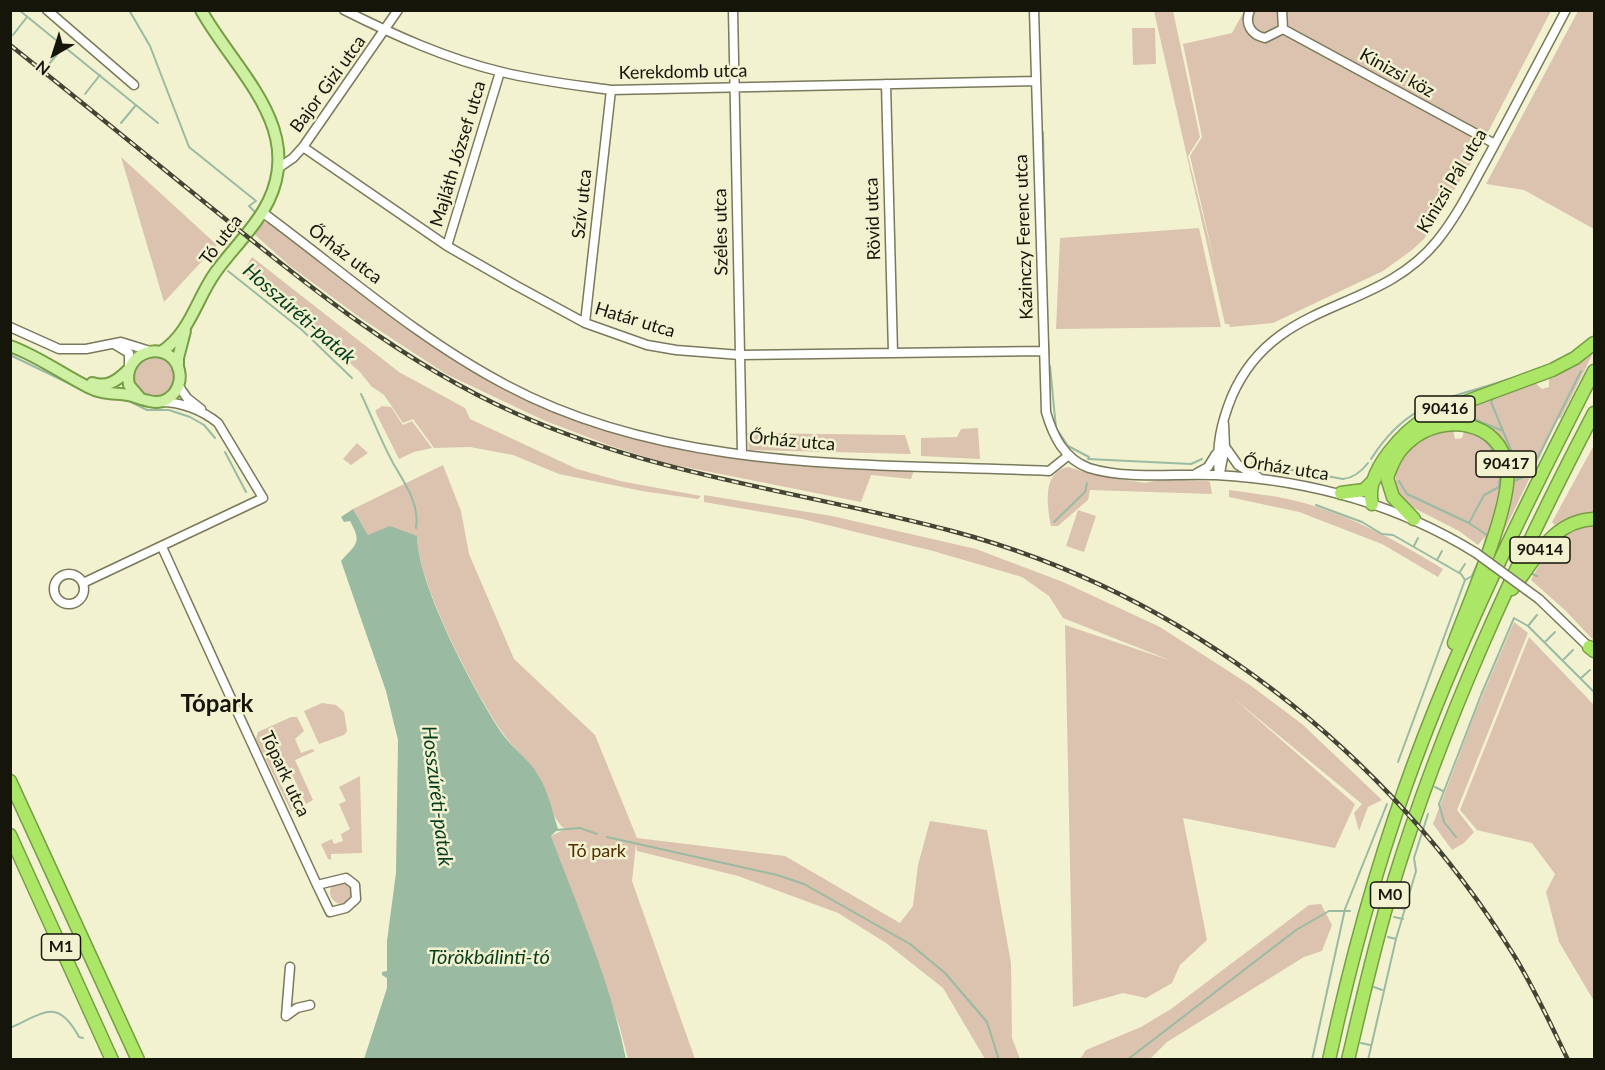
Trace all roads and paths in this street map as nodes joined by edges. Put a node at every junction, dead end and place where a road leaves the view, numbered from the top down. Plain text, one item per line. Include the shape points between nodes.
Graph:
1 (47, 10) edge
2 (201, 10) edge
3 (344, 10) edge
4 (398, 10) edge
5 (733, 10) edge
6 (1034, 10) edge
7 (1250, 10) edge
8 (1282, 10) edge
9 (1566, 10) edge
10 (1283, 29) junction
11 (386, 31) junction
12 (500, 72) junction
13 (1035, 81) junction
14 (886, 84) junction
15 (134, 85) dead end
16 (735, 87) junction
17 (611, 90) junction
18 (1495, 144) junction
19 (303, 147) junction
20 (277, 169) junction
21 (262, 212) junction
22 (447, 246) junction
23 (585, 323) junction
24 (10, 327) edge
25 (185, 329) junction
26 (1594, 343) edge
27 (114, 344) junction
28 (10, 346) edge
29 (156, 351) junction
30 (1043, 351) junction
31 (893, 353) junction
32 (740, 355) junction
33 (178, 368) junction
34 (128, 370) junction
35 (1594, 371) edge
36 (71, 376) junction
37 (178, 385) junction
38 (141, 399) junction
39 (160, 402) junction
40 (1594, 413) edge
41 (208, 415) junction
42 (1224, 420) junction
43 (1225, 447) junction
44 (742, 453) junction
45 (1217, 453) junction
46 (1069, 455) junction
47 (1195, 474) junction
48 (1218, 475) junction
49 (1261, 478) junction
50 (1381, 478) junction
51 (1341, 494) junction
52 (1372, 504) junction
53 (1414, 519) junction
54 (1594, 519) edge
55 (162, 548) junction
56 (83, 583) dead end
57 (1502, 602) junction
58 (1593, 650) edge
59 (1451, 670) junction
60 (10, 781) edge
61 (10, 835) edge
62 (317, 885) junction
63 (290, 967) dead end
64 (310, 1005) dead end
65 (112, 1059) edge
66 (138, 1059) edge
67 (1329, 1059) edge
68 (1348, 1059) edge

1 - 15 street
2 - 20 main road, Tó utca via 267,110 276,141
3 - 11 street, Kerekdomb utca
4 - 11 street, Bajor Gizi utca
5 - 16 street, Széles utca
6 - 13 street, Kazinczy Ferenc utca
7 - 10 street via 1247,21 1258,36 1271,37
8 - 10 street
9 - 18 street, Kinizsi Pál utca
10 - 18 street, Kinizsi köz
11 - 12 street, Kerekdomb utca
11 - 19 street, Bajor Gizi utca
12 - 17 street, Kerekdomb utca
12 - 22 street, Majláth József utca
13 - 14 street, Kerekdomb utca
13 - 30 street, Kazinczy Ferenc utca
14 - 16 street, Kerekdomb utca
14 - 31 street, Rövid utca
16 - 17 street, Kerekdomb utca
16 - 32 street, Széles utca
17 - 23 street, Szív utca
18 - 42 street, Kinizsi Pál utca via 1464,201 1425,255 1392,279 1309,317 1269,342 1238,381
19 - 20 street, Bajor Gizi utca
19 - 22 street, Határ utca
20 - 21 main road, Tó utca via 271,196
21 - 25 main road, Tó utca via 214,275
21 - 44 street, Őrház utca via 443,348 508,386 560,410 624,432 682,446
22 - 23 street, Határ utca
23 - 32 street, Határ utca via 661,348
24 - 27 street via 59,349 86,350
25 - 29 main road, Tó utca
25 - 33 main road, Tó utca
26 - 50 highway, 90416 via 1552,370 1420,421 1396,441
27 - 29 street via 126,342
27 - 34 street via 129,353
28 - 36 main road
29 - 33 main road via 172,358
29 - 34 main road via 136,357
30 - 31 street, Határ utca
30 - 46 street, Kazinczy Ferenc utca via 1046,412 1052,430
31 - 32 street, Határ utca
32 - 44 street, Széles utca
33 - 37 main road
34 - 36 main road via 105,385
34 - 38 main road via 131,389
35 - 59 highway, M0 via 1480,602
36 - 38 main road via 100,392
37 - 39 main road via 173,394
37 - 41 street
38 - 39 main road
39 - 41 street via 176,402
40 - 57 highway, M0
41 - 55 street via 225,433 263,498
42 - 43 street, Kinizsi Pál utca
42 - 45 street, Kinizsi Pál utca
43 - 48 street, Kinizsi Pál utca
43 - 49 street via 1238,465
44 - 46 street, Őrház utca via 805,460 1049,471
45 - 47 street via 1208,467
45 - 48 street, Kinizsi Pál utca
46 - 47 street, Őrház utca via 1089,468 1109,472
47 - 48 street, Őrház utca
48 - 49 street, Őrház utca
49 - 51 street, Őrház utca
50 - 51 highway via 1364,490
50 - 52 highway, 90416 via 1371,493
50 - 53 highway via 1393,498
50 - 59 highway, 90417 via 1412,438 1431,427 1450,423 1468,425 1488,434 1505,459 1506,497 1450,653
51 - 52 street, Őrház utca
52 - 53 street, Őrház utca
53 - 58 street, Őrház utca, bridge via 1476,553 1539,599
54 - 57 highway, 90414 via 1578,521 1558,531
55 - 56 street
55 - 62 street, Tópark utca
57 - 68 highway, M0 via 1418,809 1386,908
59 - 67 highway, M0 via 1381,861
60 - 66 highway, M1
61 - 65 highway, M1
62 - 62 street, Tópark utca via 330,912 346,908 356,899 355,885 346,878
63 - 64 street via 286,1016

